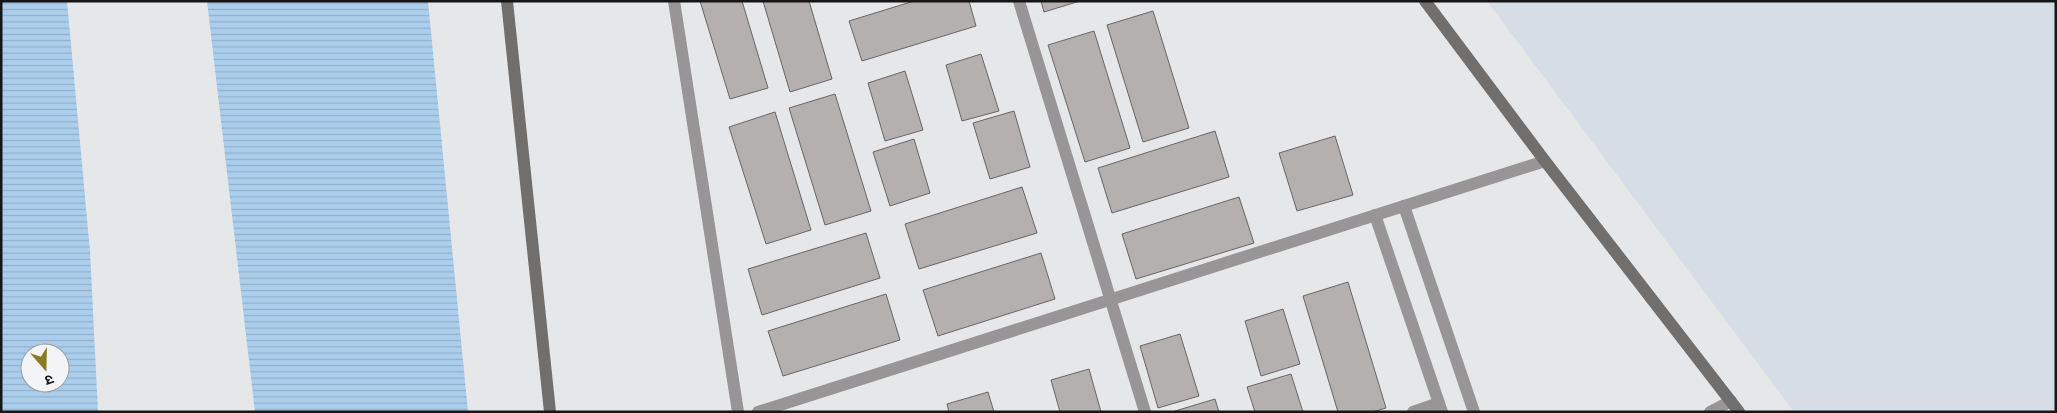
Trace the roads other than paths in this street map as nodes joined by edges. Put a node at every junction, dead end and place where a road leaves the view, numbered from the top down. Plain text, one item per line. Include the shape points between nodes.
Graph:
1 (506, 1) edge
2 (674, 1) edge
3 (1019, 1) edge
4 (1425, 1) edge
5 (1545, 161) junction
6 (1404, 206) junction
7 (1376, 215) junction
8 (1110, 298) junction
9 (1731, 400) junction
10 (1441, 408) edge
11 (550, 412) edge
12 (738, 412) edge
13 (758, 412) edge
14 (1145, 412) edge
15 (1413, 412) edge
16 (1474, 412) edge
17 (1710, 412) edge
18 (1740, 412) edge

1 - 11 street
2 - 12 street
3 - 8 street
4 - 5 street
5 - 6 street
5 - 9 street
6 - 7 street
6 - 16 street
7 - 8 street
7 - 10 street
8 - 13 street
8 - 14 street
9 - 17 street
9 - 18 street
10 - 15 street

